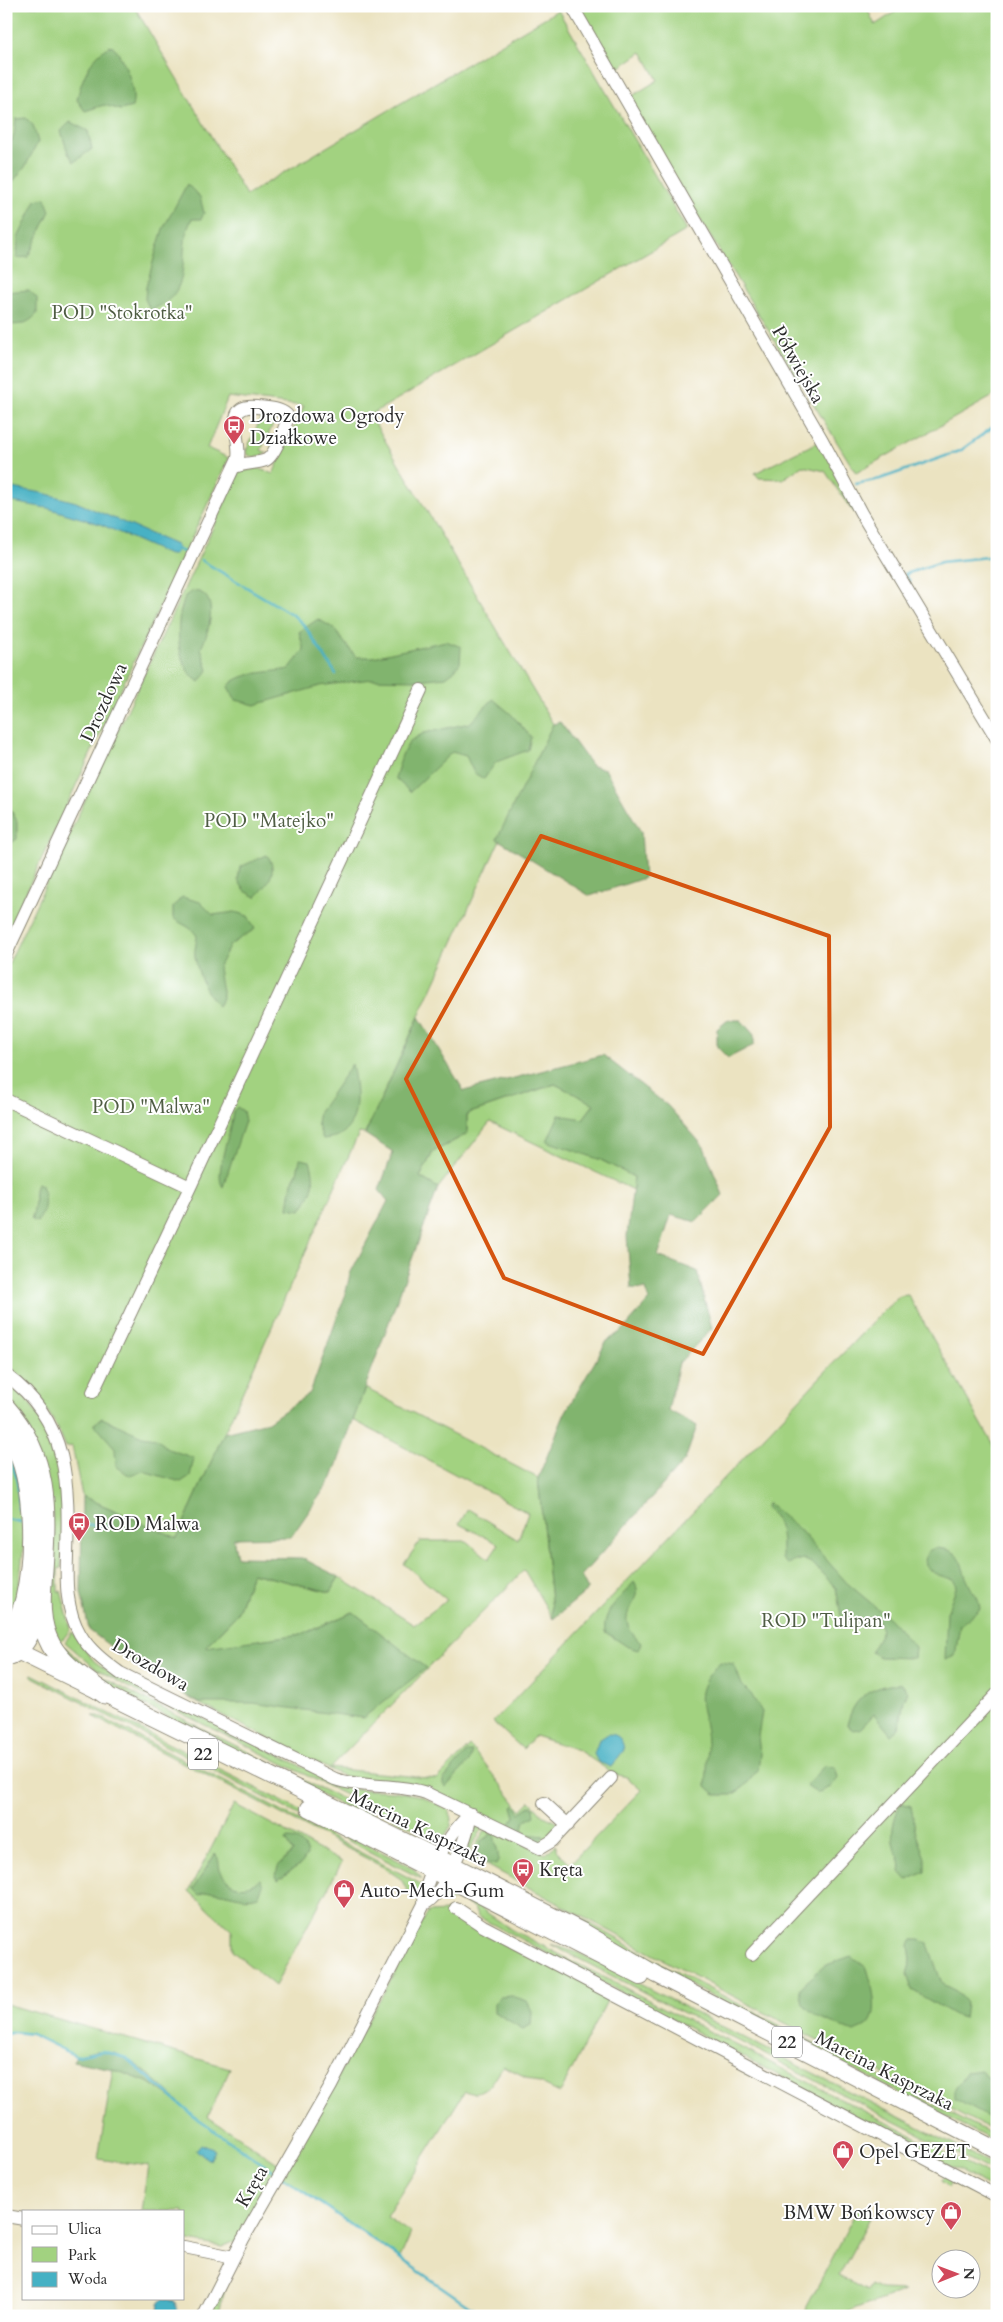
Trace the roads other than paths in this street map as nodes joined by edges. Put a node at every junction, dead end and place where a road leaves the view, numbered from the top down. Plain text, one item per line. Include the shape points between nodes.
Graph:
1 (572, 6) edge
2 (235, 467) junction
3 (421, 690) dead end
4 (997, 739) edge
5 (6, 954) edge
6 (6, 1100) edge
7 (190, 1187) junction
8 (6, 1374) edge
9 (93, 1392) dead end
10 (6, 1408) edge
11 (6, 1432) edge
12 (40, 1604) junction
13 (8, 1652) edge
14 (105, 1694) junction
15 (997, 1694) edge
16 (611, 1778) dead end
17 (544, 1802) dead end
18 (471, 1814) junction
19 (568, 1825) junction
20 (443, 1868) junction
21 (456, 1908) dead end
22 (752, 1954) dead end
23 (997, 2150) edge
24 (997, 2160) edge
25 (997, 2196) edge
26 (6, 2216) edge
27 (22, 2219) edge
28 (185, 2248) edge
29 (234, 2257) junction
30 (204, 2316) edge

1 - 4 street, Półwiejska via 861,513
2 - 2 street, Drozdowa via 272,455 288,421 287,415 276,409 252,407 240,410 234,423 239,451
2 - 5 street, Drozdowa
3 - 7 street
6 - 7 street
7 - 9 street
8 - 18 street, Drozdowa via 33,1400 58,1444 67,1487 66,1580 69,1604 79,1633 97,1655 130,1678 335,1779 363,1786 416,1790
10 - 12 highway via 28,1438 44,1487
11 - 13 highway via 20,1455 27,1477 31,1529 25,1598
12 - 13 highway via 30,1632
12 - 14 highway via 46,1633 58,1656
13 - 14 main road, Marcina Kasprzaka / 22
13 - 20 main road, Marcina Kasprzaka / 22
14 - 20 main road, Marcina Kasprzaka / 22
15 - 22 street
16 - 19 street, Marcina Kasprzaka
17 - 19 street
18 - 19 street, Marcina Kasprzaka via 540,1848
18 - 20 street, Kręta via 465,1835
20 - 23 main road, Marcina Kasprzaka / 22 via 584,1932 657,1975
20 - 24 main road, Marcina Kasprzaka / 22
20 - 29 street, Kręta via 425,1892 424,1904 331,2086
21 - 25 street via 483,1926
26 - 27 street
28 - 29 street
29 - 30 street, Kręta

